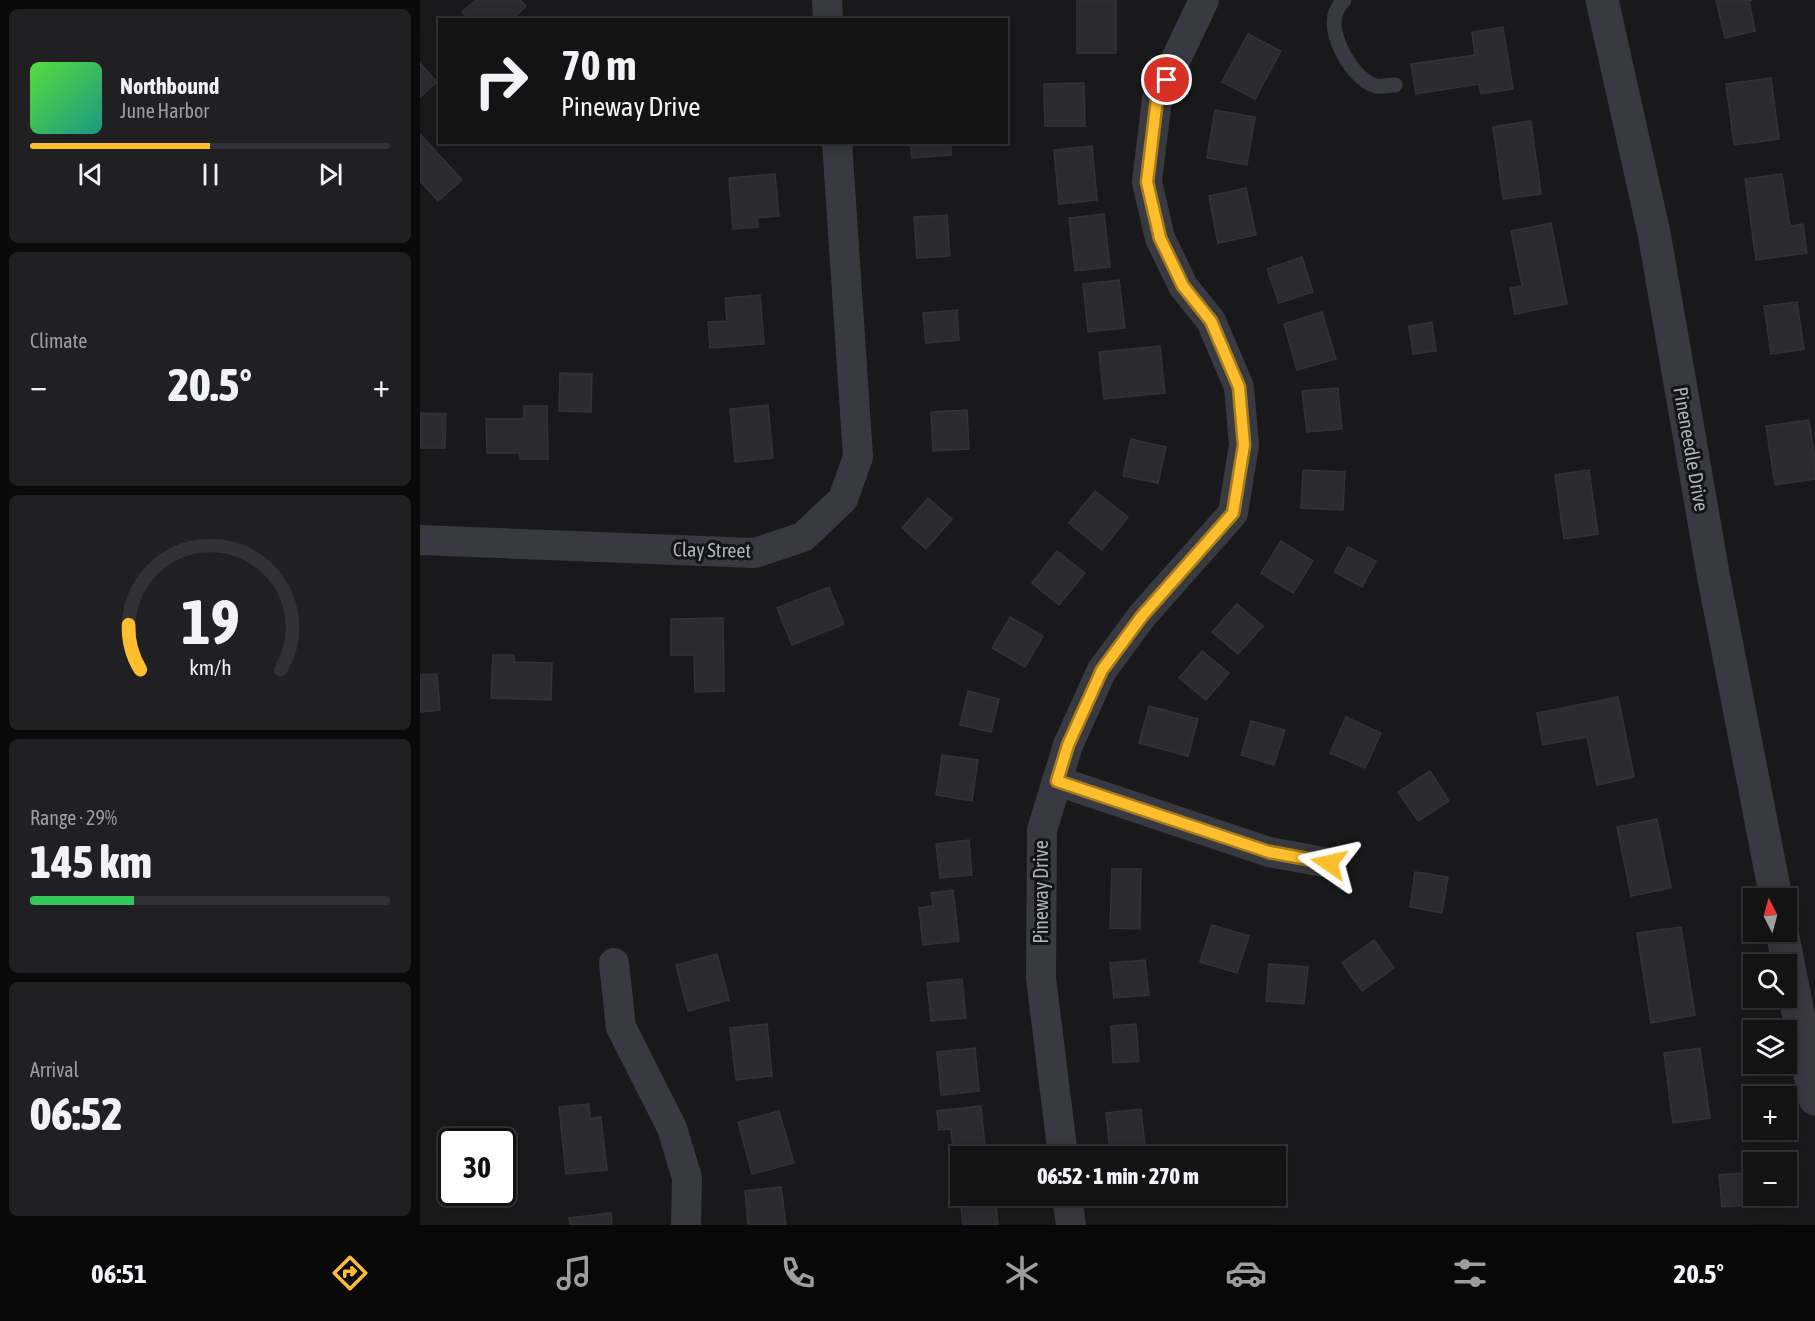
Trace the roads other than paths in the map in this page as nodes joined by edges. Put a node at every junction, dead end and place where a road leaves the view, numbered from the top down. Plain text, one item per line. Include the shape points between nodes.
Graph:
1 (827, 0) edge
2 (1204, 0) edge
3 (1344, 0) edge
4 (1602, 0) edge
5 (828, 18) edge
6 (1395, 85) dead end
7 (837, 144) edge
8 (420, 540) edge
9 (1057, 781) junction
10 (1329, 863) dead end
11 (1774, 888) edge
12 (1784, 942) edge
13 (614, 963) dead end
14 (1815, 1099) edge
15 (1062, 1146) edge
16 (1068, 1206) edge
17 (686, 1225) edge
18 (1071, 1225) edge

1 - 5 street
2 - 9 street, Pineway Drive via 1157,99 1147,182 1160,238 1183,286 1211,321 1239,387 1244,445 1233,513 1142,616 1102,670 1068,745
3 - 6 lane via 1335,17 1342,54 1365,81 1377,86
4 - 11 street, Pineneedle Drive via 1654,233 1714,579
7 - 8 street, Clay Street via 858,457 843,500 803,537 755,553
9 - 10 street via 1269,852
9 - 15 street, Pineway Drive via 1042,830 1041,978
12 - 14 street
13 - 17 street via 621,1027 672,1128 687,1179
16 - 18 street

